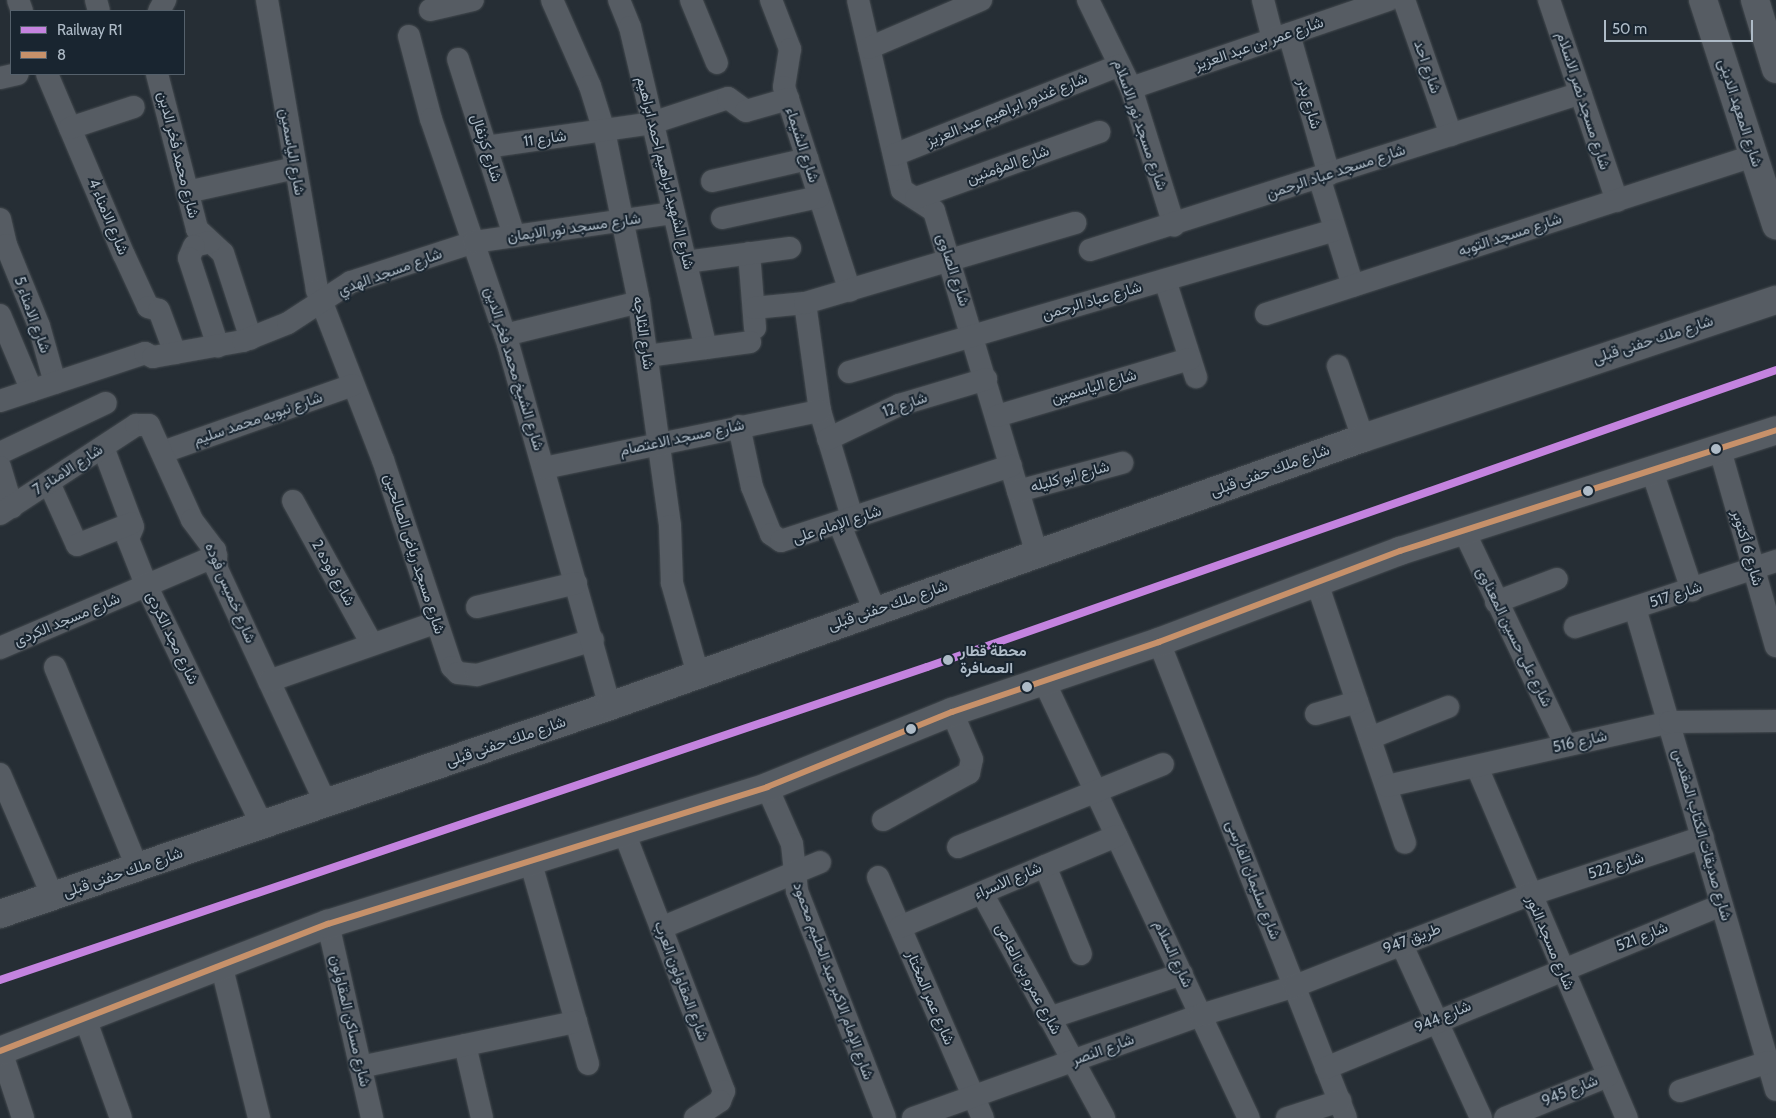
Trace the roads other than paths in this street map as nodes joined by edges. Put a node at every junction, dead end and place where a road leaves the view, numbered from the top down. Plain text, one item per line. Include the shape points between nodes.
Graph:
1 (267, 0) edge
2 (472, 0) edge
3 (552, 0) edge
4 (619, 0) edge
5 (691, 0) edge
6 (771, 0) edge
7 (858, 0) edge
8 (981, 0) edge
9 (1088, 0) edge
10 (1263, 0) edge
11 (1388, 0) edge
12 (1404, 0) edge
13 (1550, 0) edge
14 (1703, 0) edge
15 (1755, 0) edge
16 (430, 10) dead end
17 (409, 36) dead end
18 (1281, 36) junction
19 (869, 48) junction
20 (458, 59) dead end
21 (717, 63) dead end
22 (1120, 65) junction
23 (1776, 69) edge
24 (14, 75) edge
25 (47, 75) edge
26 (157, 75) edge
27 (0, 78) edge
28 (1130, 88) junction
29 (1581, 93) junction
30 (788, 99) junction
31 (134, 107) dead end
32 (652, 124) junction
33 (70, 128) junction
34 (604, 131) junction
35 (1099, 132) dead end
36 (1451, 134) junction
37 (486, 148) junction
38 (894, 155) junction
39 (1753, 156) junction
40 (807, 159) junction
41 (295, 168) junction
42 (1324, 175) junction
43 (712, 181) dead end
44 (187, 192) junction
45 (819, 197) junction
46 (916, 198) junction
47 (1617, 201) junction
48 (673, 213) junction
49 (722, 218) dead end
50 (1775, 218) edge
51 (0, 219) edge
52 (621, 223) junction
53 (1075, 223) dead end
54 (1174, 225) junction
55 (1336, 230) junction
56 (514, 236) junction
57 (210, 242) junction
58 (474, 242) junction
59 (790, 248) dead end
60 (1090, 250) dead end
61 (749, 253) junction
62 (951, 259) junction
63 (686, 262) junction
64 (1165, 280) junction
65 (1353, 286) junction
66 (850, 290) junction
67 (1773, 294) edge
68 (321, 302) junction
69 (639, 302) junction
70 (805, 303) junction
71 (1266, 314) dead end
72 (0, 315) edge
73 (753, 326) junction
74 (506, 335) junction
75 (973, 336) junction
76 (251, 338) junction
77 (218, 346) junction
78 (706, 348) junction
79 (175, 352) junction
80 (646, 356) junction
81 (1338, 366) dead end
82 (849, 372) dead end
83 (986, 379) junction
84 (55, 383) junction
85 (353, 386) junction
86 (32, 390) junction
87 (0, 401) edge
88 (106, 404) dead end
89 (820, 410) junction
90 (997, 416) junction
91 (136, 425) joint
92 (739, 426) junction
93 (1776, 430) edge
94 (828, 438) junction
95 (1363, 438) junction
96 (658, 443) junction
97 (103, 447) junction
98 (1720, 450) junction
99 (163, 452) junction
100 (0, 453) edge
101 (1122, 463) dead end
102 (1011, 466) junction
103 (0, 467) edge
104 (544, 468) junction
105 (1652, 471) junction
106 (50, 483) junction
107 (1018, 491) junction
108 (293, 501) dead end
109 (6, 510) edge
110 (846, 522) junction
111 (132, 523) junction
112 (1463, 529) junction
113 (1037, 554) junction
114 (216, 556) junction
115 (1776, 561) edge
116 (1751, 568) junction
117 (1558, 579) dead end
118 (576, 583) junction
119 (1317, 583) junction
120 (147, 587) junction
121 (1692, 590) junction
122 (1496, 602) junction
123 (476, 607) dead end
124 (1635, 608) junction
125 (875, 611) junction
126 (435, 623) junction
127 (1575, 627) dead end
128 (593, 640) junction
129 (1159, 642) junction
130 (372, 644) junction
131 (1776, 646) edge
132 (0, 648) edge
133 (55, 667) dead end
134 (698, 674) junction
135 (1043, 679) junction
136 (269, 681) junction
137 (1357, 702) junction
138 (610, 706) junction
139 (1448, 708) dead end
140 (952, 712) junction
141 (1316, 714) dead end
142 (1776, 721) edge
143 (1670, 722) junction
144 (1370, 738) junction
145 (1565, 744) junction
146 (1163, 764) dead end
147 (1477, 767) junction
148 (0, 774) edge
149 (1387, 786) junction
150 (767, 787) junction
151 (1096, 790) junction
152 (326, 804) junction
153 (883, 820) dead end
154 (262, 825) junction
155 (624, 832) junction
156 (1117, 836) junction
157 (1703, 837) junction
158 (1405, 843) dead end
159 (958, 847) dead end
160 (530, 860) junction
161 (820, 862) dead end
162 (1045, 866) junction
163 (137, 867) junction
164 (793, 872) junction
165 (878, 877) dead end
166 (982, 893) junction
167 (1529, 895) junction
168 (52, 897) junction
169 (1722, 905) junction
170 (0, 914) edge
171 (328, 924) junction
172 (660, 928) junction
173 (900, 928) junction
174 (1401, 943) junction
175 (1081, 954) dead end
176 (221, 964) junction
177 (1561, 969) junction
178 (1182, 974) junction
179 (1295, 986) junction
180 (1201, 1015) junction
181 (1049, 1018) junction
182 (86, 1020) junction
183 (1436, 1020) junction
184 (576, 1022) junction
185 (1766, 1023) edge
186 (465, 1045) junction
187 (1, 1051) edge
188 (1072, 1061) junction
189 (1768, 1062) junction
190 (588, 1064) dead end
191 (360, 1067) junction
192 (1326, 1068) junction
193 (1608, 1076) junction
194 (1776, 1090) edge
195 (1680, 1091) dead end
196 (973, 1097) junction
197 (1343, 1110) edge
198 (23, 1118) edge
199 (121, 1118) edge
200 (259, 1118) edge
201 (372, 1118) edge
202 (482, 1118) edge
203 (695, 1118) edge
204 (884, 1118) edge
205 (913, 1118) edge
206 (983, 1118) edge
207 (1104, 1118) edge
208 (1249, 1118) edge
209 (1287, 1118) edge
210 (1481, 1118) edge
211 (1505, 1118) edge
212 (1627, 1118) edge

1 - 41 street, شارع الياسمين
2 - 16 street
3 - 34 street, شارع الثلاجه via 590,86
4 - 32 street, شارع الشهيد ابراهيم احمد ابراهيم via 630,27
5 - 21 street
6 - 30 street, شارع الشيماء via 790,50 782,79
7 - 19 street, شارع الصاوى
8 - 19 street
9 - 22 street, شارع مسجد نور الاسلام
10 - 18 street, شارع بدر
11 - 18 street, شارع عمر بن عبد العزيز
12 - 36 street, شارع احد
13 - 29 street, شارع مسجد نصر الاسلام
14 - 39 street, شارع المعهد الدينى
15 - 23 street
17 - 58 street, شارع الشيخ محمد فخر الدين via 431,119
18 - 28 street, شارع عمر بن عبد العزيز
18 - 42 street, شارع بدر
19 - 38 street, شارع الصاوى
20 - 37 street, شارع كرنفال
22 - 28 street, شارع مسجد نور الاسلام
22 - 38 street, شارع غندور ابراهيم عبد العزيز
24 - 27 street
25 - 33 street, شارع الامناء 4
26 - 44 street, شارع محمد فخر الدين
28 - 54 street, شارع مسجد نور الاسلام
29 - 36 street, شارع مسجد عباد الرحمن
29 - 47 street, شارع مسجد نصر الاسلام
30 - 32 street, شارع 11 via 746,111 728,98
30 - 40 street, شارع الشيماء
31 - 33 street
32 - 34 street, شارع 11
32 - 48 street, شارع الشهيد ابراهيم احمد ابراهيم
33 - 79 street, شارع الامناء 4 via 148,307 158,310
34 - 37 street, شارع 11
34 - 52 street, شارع الثلاجه
35 - 46 street, شارع المؤمنين
36 - 42 street, شارع مسجد عباد الرحمن
37 - 56 street, شارع كرنفال
38 - 46 street, شارع الصاوى via 902,190
39 - 47 street, شارع مسجد التوبه
39 - 50 street, شارع المعهد الدينى
40 - 43 street
40 - 45 street, شارع الشيماء
41 - 44 street
41 - 68 street, شارع الياسمين
42 - 54 street, شارع مسجد عباد الرحمن
42 - 55 street, شارع بدر
44 - 57 street, شارع محمد فخر الدين via 197,230
45 - 49 street
45 - 66 street, شارع الشيماء
46 - 62 street, شارع الصاوى via 934,211
47 - 65 street, شارع مسجد التوبه
48 - 52 street, شارع مسجد نور الايمان
48 - 63 street, شارع الشهيد ابراهيم احمد ابراهيم
51 - 84 street, شارع الامناء 5
52 - 56 street, شارع مسجد نور الايمان
52 - 69 street, شارع الثلاجه
53 - 62 street
54 - 60 street, شارع مسجد عباد الرحمن
55 - 64 street, شارع عباد الرحمن
55 - 65 street, شارع بدر
56 - 58 street, شارع مسجد نور الايمان
57 - 76 street, شارع محمد فخر الدين via 224,253
57 - 77 street via 194,246 189,258
58 - 68 street, شارع مسجد الهدي via 351,282
58 - 74 street, شارع الشيخ محمد فخر الدين
59 - 61 street
61 - 63 street
61 - 73 street
62 - 66 street
62 - 75 street, شارع الصاوى
63 - 78 street, شارع الشهيد ابراهيم احمد ابراهيم
64 - 75 street, شارع عباد الرحمن
64 - 90 street, شارع الياسمين via 1193,368
65 - 71 street, شارع مسجد التوبه
66 - 70 street
67 - 95 street, شارع ملك حفنى قبلى
68 - 76 street, شارع مسجد الهدي via 288,323
68 - 85 street, شارع مسجد رياض الصالحين
69 - 74 street
69 - 80 street, شارع الثلاجه
70 - 73 street
70 - 89 street
72 - 86 street
73 - 78 street
74 - 104 street, شارع الشيخ محمد فخر الدين
75 - 82 street, شارع عباد الرحمن
75 - 83 street, شارع الصاوى
76 - 77 street, شارع مسجد الهدي
77 - 79 street, شارع مسجد الهدي
78 - 80 street
79 - 84 street, شارع مسجد الهدي via 153,357 146,353
80 - 96 street, شارع الثلاجه
81 - 95 street
83 - 90 street, شارع الصاوى
83 - 94 street, شارع 12 via 899,405
84 - 86 street, شارع مسجد الهدي
85 - 99 street, شارع نبويه محمد سليم
85 - 126 street, شارع مسجد رياض الصالحين via 407,528
86 - 87 street, شارع مسجد الهدي
88 - 100 street
89 - 92 street, شارع مسجد الاعتصام
89 - 94 street
90 - 102 street, شارع الصاوى
91 - 97 street, شارع الامناء 7
91 - 99 street, شارع خميس فوده via 149,425
92 - 96 street, شارع مسجد الاعتصام
92 - 110 street, شارع الإمام على via 752,487 775,538 787,541
93 - 98 street
94 - 110 street
95 - 113 street, شارع ملك حفنى قبلى
96 - 104 street, شارع مسجد الاعتصام
96 - 134 street, شارع الثلاجه via 670,526 672,583
97 - 106 street, شارع الامناء 7
97 - 111 street, شارع مجد الكردى
98 - 105 street
98 - 116 street, شارع 6 أكتوبر
99 - 114 street, شارع خميس فوده via 192,520
101 - 107 street, شارع ابو كليله
102 - 107 street, شارع الصاوى
102 - 110 street, شارع الإمام على
103 - 109 street
104 - 118 street, شارع الشيخ محمد فخر الدين
105 - 112 street
105 - 121 street
106 - 109 street, شارع الامناء 7
106 - 111 street via 77,545
107 - 113 street, شارع الصاوى
108 - 130 street, شارع فوده 2
110 - 125 street
111 - 120 street, شارع مجد الكردى via 133,530 128,539
112 - 119 street
112 - 122 street, شارع على حسين المعناوى
113 - 125 street, شارع ملك حفنى قبلى
114 - 120 street, شارع مسجد الكردى
114 - 136 street, شارع خميس فوده via 217,568
115 - 116 street, شارع 517
116 - 121 street, شارع 517
116 - 131 street, شارع 6 أكتوبر
117 - 122 street
118 - 123 street
118 - 128 street, شارع الشيخ محمد فخر الدين
119 - 129 street
119 - 137 street
120 - 132 street, شارع مسجد الكردى
120 - 154 street, شارع مجد الكردى
121 - 124 street, شارع 517
122 - 145 street, شارع على حسين المعناوى
124 - 127 street, شارع 517
124 - 143 street, شارع صديقات الكتاب المقدس
125 - 134 street, شارع ملك حفنى قبلى
126 - 128 street, شارع مسجد رياض الصالحين via 452,667 467,676
126 - 130 street
128 - 138 street, شارع الشيخ محمد فخر الدين
129 - 135 street
129 - 179 street, شارع سليمان الفارسى
130 - 136 street
133 - 163 street
134 - 138 street, شارع ملك حفنى قبلى
135 - 140 street
135 - 151 street, شارع السلام
136 - 152 street, شارع خميس فوده
137 - 141 street
137 - 144 street
138 - 152 street, شارع ملك حفنى قبلى
139 - 144 street
140 - 150 street
140 - 153 street via 972,759 970,773
142 - 143 street, شارع 516
143 - 145 street, شارع 516
143 - 157 street, شارع صديقات الكتاب المقدس
144 - 149 street
145 - 147 street, شارع 516
146 - 151 street
147 - 149 street, شارع 516
147 - 167 street, شارع مسجد النور
148 - 168 street
149 - 158 street
150 - 155 street
150 - 164 street, شارع الإمام الاكبر عبد الحليم محمود via 792,844
151 - 156 street, شارع السلام
151 - 159 street
152 - 154 street, شارع ملك حفنى قبلى
154 - 163 street, شارع ملك حفنى قبلى
155 - 160 street
155 - 172 street, شارع المقاولون العرب
156 - 162 street, شارع الاسراء
156 - 178 street, شارع السلام
157 - 167 street, شارع 522
157 - 169 street, شارع صديقات الكتاب المقدس
160 - 171 street
160 - 184 street
161 - 164 street
162 - 166 street, شارع الاسراء
162 - 175 street
163 - 168 street, شارع ملك حفنى قبلى
164 - 172 street
164 - 204 street, شارع الإمام الاكبر عبد الحليم محمود via 797,892
165 - 173 street, شارع عمر المختار
166 - 173 street, شارع الاسراء
166 - 181 street, شارع عمرو بن العاص
167 - 174 street, طريق 947
167 - 177 street, شارع مسجد النور
168 - 170 street, شارع ملك حفنى قبلى
169 - 177 street, شارع 521
169 - 185 street, شارع صديقات الكتاب المقدس
171 - 176 street
171 - 191 street, شارع مساكن المقاولون
172 - 203 street, شارع المقاولون العرب via 724,1091 720,1101
173 - 196 street, شارع عمر المختار
174 - 179 street, طريق 947
174 - 183 street
176 - 182 street
176 - 200 street
177 - 183 street, شارع 944
177 - 193 street, شارع مسجد النور
178 - 180 street, شارع السلام
178 - 181 street
179 - 180 street, شارع النصر
179 - 192 street, شارع سليمان الفارسى
180 - 188 street, شارع النصر
180 - 208 street, شارع السلام
181 - 188 street, شارع عمرو بن العاص
182 - 187 street
182 - 199 street
183 - 192 street, شارع 944
183 - 210 street
184 - 186 street
184 - 190 street
185 - 189 street, شارع صديقات الكتاب المقدس
186 - 191 street
186 - 202 street
187 - 198 street
188 - 196 street, شارع النصر
188 - 207 street, شارع عمرو بن العاص
189 - 194 street, شارع صديقات الكتاب المقدس
189 - 195 street
191 - 201 street, شارع مساكن المقاولون
192 - 197 street, شارع سليمان الفارسى
193 - 211 street, شارع 945
193 - 212 street, شارع مسجد النور
196 - 205 street, شارع النصر
196 - 206 street, شارع عمر المختار
197 - 209 street

